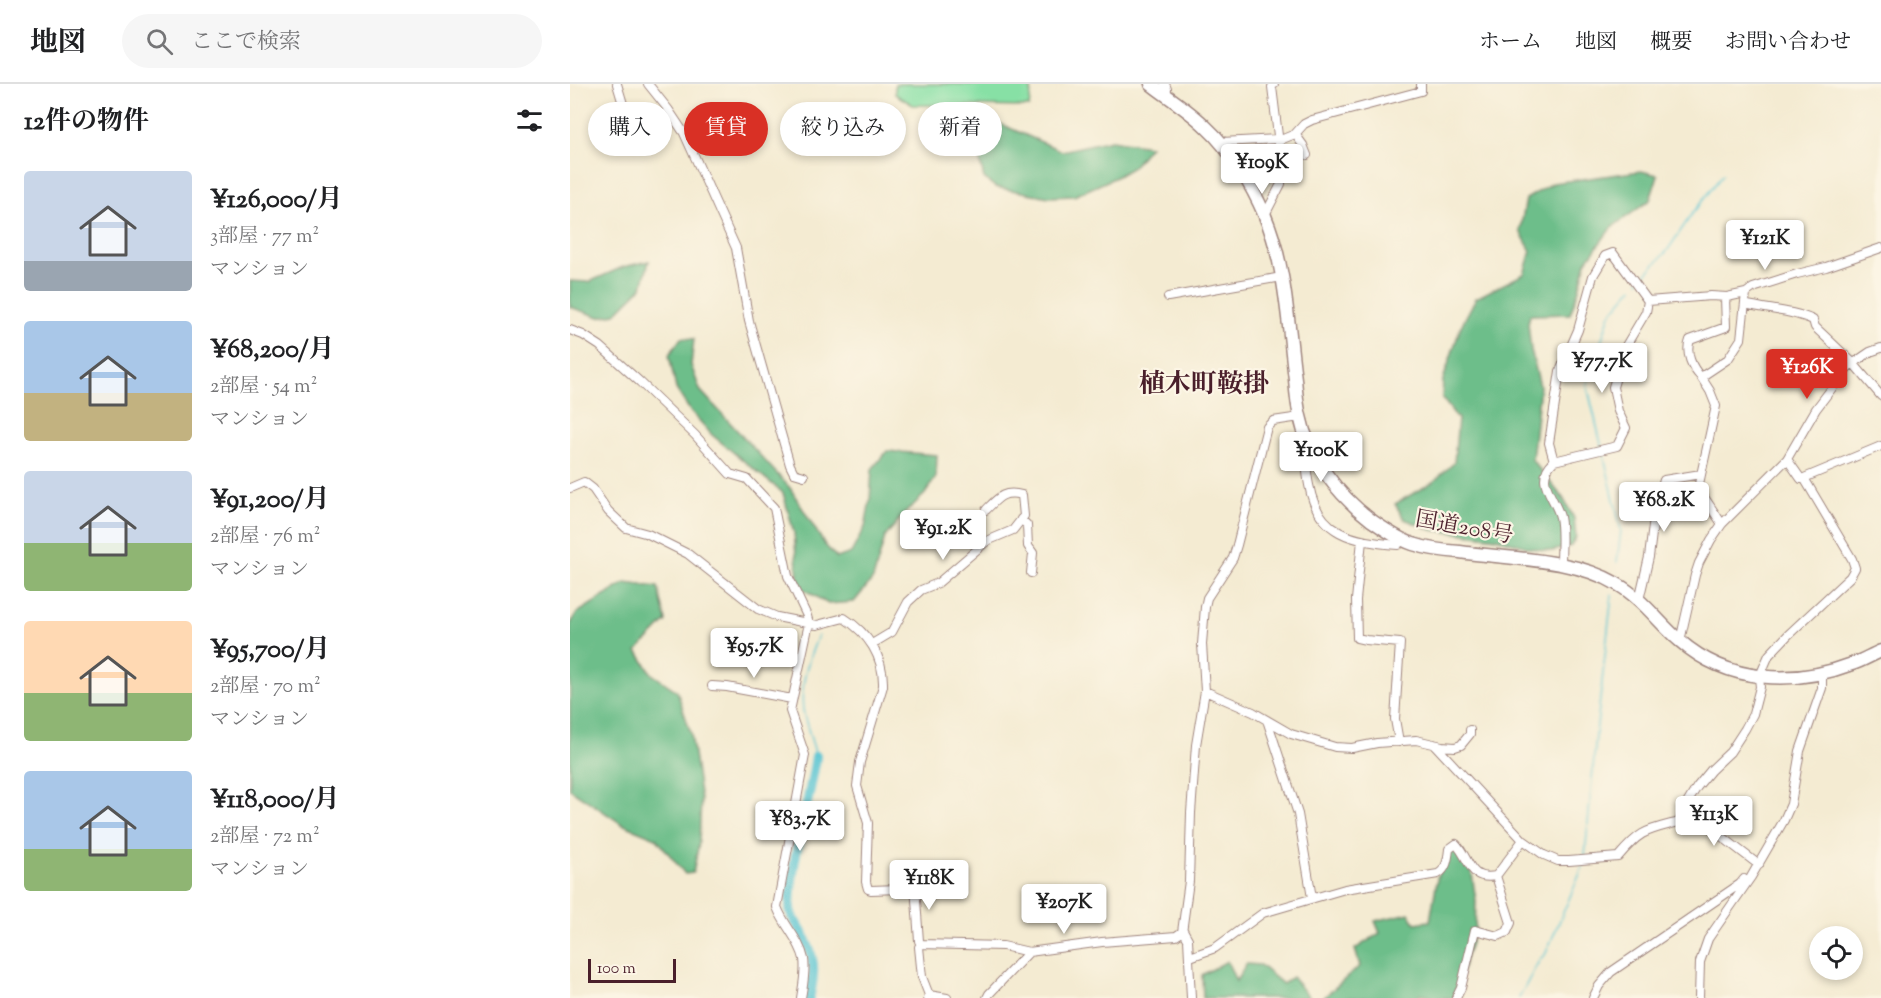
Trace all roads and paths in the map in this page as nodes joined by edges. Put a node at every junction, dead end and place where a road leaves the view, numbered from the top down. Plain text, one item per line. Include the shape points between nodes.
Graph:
1 (617, 84) edge
2 (648, 84) edge
3 (1151, 84) edge
4 (1262, 84) edge
5 (1421, 84) edge
6 (1273, 85) edge
7 (1165, 90) edge
8 (622, 102) edge
9 (1295, 134) junction
10 (1278, 140) junction
11 (1222, 142) junction
12 (1307, 155) dead end
13 (1265, 216) junction
14 (1881, 248) edge
15 (1282, 277) junction
16 (1746, 293) junction
17 (1168, 297) dead end
18 (1725, 297) junction
19 (1648, 301) junction
20 (1745, 304) junction
21 (570, 330) edge
22 (1881, 348) edge
23 (1853, 363) junction
24 (1701, 377) junction
25 (1881, 396) edge
26 (1300, 417) junction
27 (1881, 446) edge
28 (1786, 459) junction
29 (1554, 461) junction
30 (1701, 474) junction
31 (804, 476) dead end
32 (1804, 478) junction
33 (570, 488) edge
34 (986, 510) dead end
35 (1021, 519) junction
36 (1722, 524) junction
37 (1401, 539) junction
38 (1362, 540) junction
39 (1561, 564) junction
40 (1031, 573) dead end
41 (1639, 600) junction
42 (808, 623) junction
43 (1680, 641) junction
44 (872, 644) junction
45 (1881, 651) edge
46 (1822, 673) junction
47 (1759, 678) junction
48 (712, 686) dead end
49 (1205, 691) junction
50 (792, 699) junction
51 (1267, 720) junction
52 (1470, 730) dead end
53 (1399, 742) junction
54 (1434, 744) junction
55 (1686, 806) junction
56 (1523, 840) junction
57 (1757, 864) junction
58 (1496, 876) junction
59 (1312, 898) junction
60 (1183, 930) junction
61 (921, 944) junction
62 (1029, 952) junction
63 (1190, 957) junction
64 (929, 997) edge
65 (801, 998) edge
66 (946, 998) edge
67 (987, 998) edge
68 (1191, 998) edge
69 (1456, 998) edge
70 (1593, 998) edge
71 (1699, 998) edge

1 - 8 street
2 - 31 street via 684,134 736,249 749,321 790,465 794,473
3 - 7 highway, 国道208号
4 - 6 street
5 - 9 street via 1421,91 1311,120
6 - 10 street
7 - 11 highway, 国道208号
9 - 10 street
9 - 12 street
10 - 11 street
10 - 13 street via 1281,184
11 - 13 highway, 国道208号
13 - 15 highway, 国道208号
14 - 16 street
15 - 17 street
15 - 26 highway, 国道208号
16 - 18 street
16 - 20 street
18 - 19 street
18 - 24 street via 1726,327 1690,340 1688,345 1694,370
19 - 29 street via 1646,312 1624,349 1613,387 1626,428 1617,446
19 - 29 street via 1613,253 1605,256 1593,276 1578,330 1560,371 1549,443
20 - 23 street via 1801,315 1812,321
20 - 24 street via 1741,339 1728,358
21 - 42 street via 593,341 640,382 730,474 747,478 774,508 788,576
22 - 23 street
23 - 25 street
23 - 28 street via 1816,409
24 - 30 street via 1716,406
26 - 37 highway, 国道208号 via 1321,466 1337,487 1366,515
26 - 38 street via 1309,487 1321,519 1341,533
26 - 49 street via 1273,421 1267,427 1233,558 1207,598 1202,644
27 - 32 street
28 - 32 street
28 - 36 street
29 - 39 street via 1548,466 1545,485 1560,517
30 - 36 street via 1700,491
30 - 41 street via 1664,480
32 - 47 street via 1855,568 1769,655
33 - 42 street via 584,482 626,528 688,554 758,609
34 - 35 street via 999,498 1011,493 1022,495
35 - 40 street via 1027,525 1028,546 1033,553
35 - 44 street via 1013,530 987,541 938,583 921,590 908,602 892,632
36 - 43 street via 1699,563
37 - 38 street via 1398,545
37 - 39 highway, 国道208号 via 1441,550
38 - 53 street via 1357,638 1400,643 1395,719
39 - 41 highway, 国道208号 via 1601,576
41 - 43 highway, 国道208号
42 - 44 street via 823,624 844,618
42 - 50 street
43 - 47 highway, 国道208号 via 1702,659
44 - 61 street via 883,686 860,762 857,786 868,823 866,882 871,890 915,886
45 - 46 highway, 国道208号
46 - 47 highway, 国道208号
46 - 57 street via 1822,688 1800,751 1791,804
47 - 55 street via 1753,714 1745,729
48 - 50 street
49 - 51 street
49 - 60 street via 1196,745 1190,881
50 - 65 street via 790,711 805,755 777,907 804,959
51 - 53 street via 1291,734 1335,747
51 - 59 street via 1298,814
52 - 54 street via 1461,745
53 - 54 street
54 - 56 street
55 - 56 street via 1679,822 1647,830 1618,857 1558,861
55 - 57 street
56 - 58 street
57 - 70 street via 1740,884 1611,972
57 - 71 street via 1708,939 1700,962
58 - 59 street via 1475,874 1455,844 1438,874
58 - 69 street via 1510,928 1498,936 1475,930
59 - 63 street via 1263,913 1215,948
60 - 62 street via 1176,936
60 - 63 street
61 - 62 street via 1003,946
61 - 64 street via 922,977
62 - 67 street
63 - 68 street
64 - 66 street

